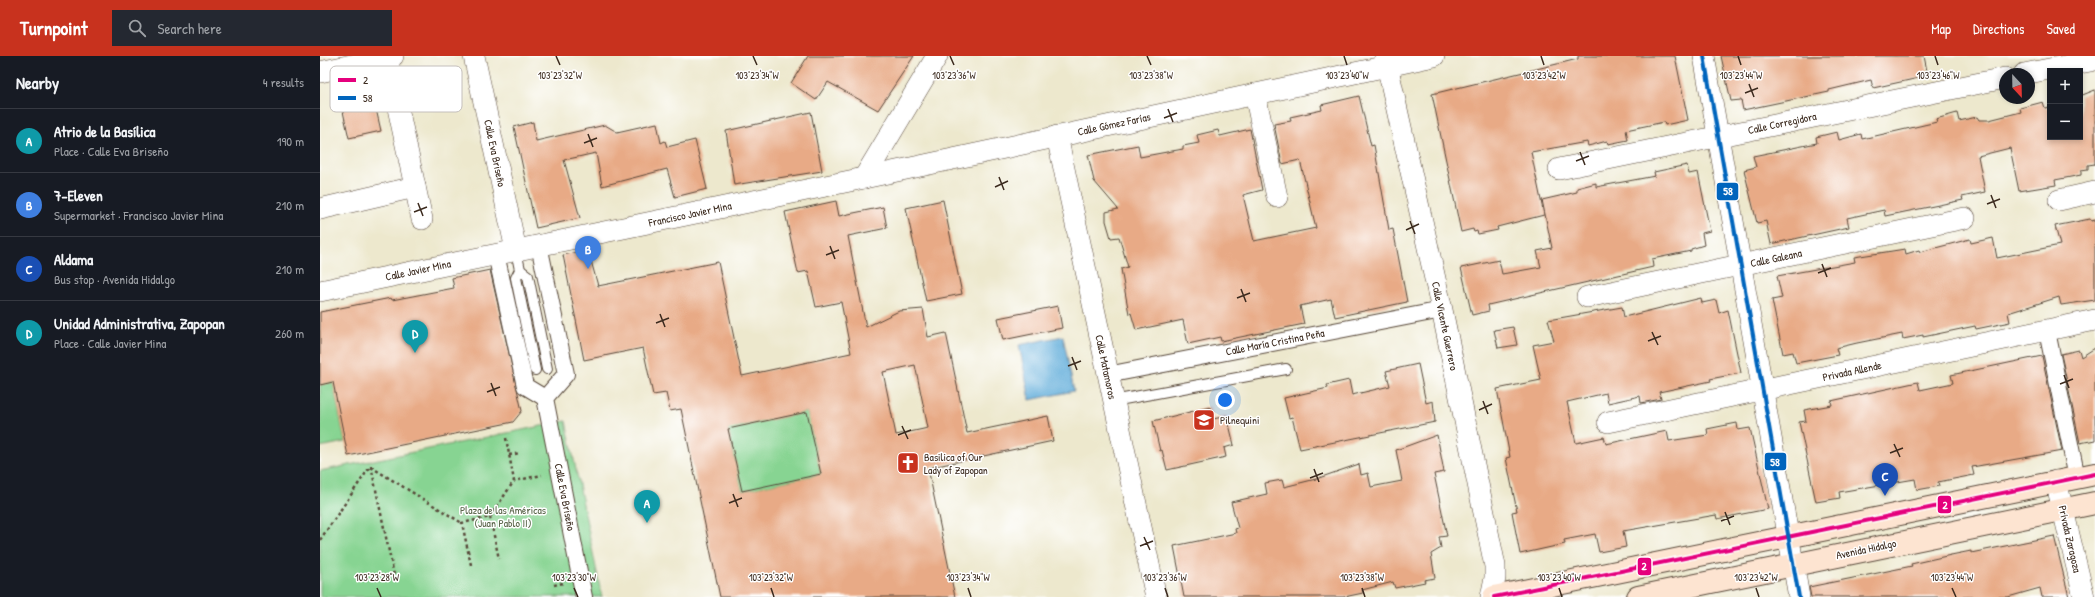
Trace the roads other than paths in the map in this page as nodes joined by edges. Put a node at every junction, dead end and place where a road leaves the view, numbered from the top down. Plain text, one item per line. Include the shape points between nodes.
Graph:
1 (474, 56) edge
2 (937, 56) edge
3 (1434, 56) edge
4 (1704, 56) edge
5 (390, 57) edge
6 (2095, 60) edge
7 (1386, 61) edge
8 (348, 66) edge
9 (330, 70) edge
10 (320, 72) edge
11 (2035, 72) edge
12 (1999, 79) edge
13 (1255, 94) junction
14 (401, 112) edge
15 (1056, 136) junction
16 (1718, 136) junction
17 (1559, 169) dead end
18 (864, 178) junction
19 (415, 186) junction
20 (2095, 192) edge
21 (1277, 197) dead end
22 (2059, 200) dead end
23 (320, 209) edge
24 (1965, 218) dead end
25 (422, 220) dead end
26 (538, 245) junction
27 (506, 252) junction
28 (1741, 265) junction
29 (520, 270) junction
30 (320, 291) edge
31 (1587, 297) dead end
32 (1442, 310) junction
33 (2095, 320) edge
34 (2047, 331) junction
35 (547, 369) dead end
36 (1286, 369) dead end
37 (535, 370) dead end
38 (1107, 375) junction
39 (1764, 390) junction
40 (545, 398) junction
41 (1113, 401) junction
42 (1608, 422) dead end
43 (2076, 478) edge
44 (2095, 503) edge
45 (2063, 509) junction
46 (1789, 536) junction
47 (1793, 564) junction
48 (584, 597) edge
49 (1156, 597) edge
50 (1492, 597) edge
51 (1638, 597) edge
52 (1799, 597) edge
53 (2084, 597) edge

1 - 27 street, Calle Eva Briseño
2 - 18 street
3 - 7 street, Calle Gómez Farías
4 - 16 street
5 - 8 street
6 - 11 street
7 - 13 street, Calle Gómez Farías
7 - 32 street, Calle Vicente Guerrero
9 - 10 street
12 - 16 street, Calle Corregidora
13 - 15 street, Calle Gómez Farías
13 - 21 street
14 - 19 street
15 - 18 street, Calle Gómez Farías
15 - 38 street, Calle Matamoros
16 - 17 street, Calle Corregidora
16 - 28 street
18 - 26 street, Francisco Javier Mina
19 - 23 street
19 - 25 street
20 - 22 street
24 - 28 street, Calle Galeana
26 - 27 street, Francisco Javier Mina
26 - 40 street via 566,374
27 - 29 lane
27 - 30 street, Calle Javier Mina
27 - 40 street, Calle Eva Briseño via 525,386
28 - 31 street, Calle Galeana
28 - 39 street
29 - 35 lane via 528,276
29 - 37 lane via 516,278
32 - 38 street, Calle María Cristina Peña
32 - 50 street, Calle Vicente Guerrero via 1495,566
33 - 34 street, Privada Allende
34 - 39 street, Privada Allende
34 - 43 street
36 - 41 lane
38 - 41 street, Calle Matamoros
39 - 42 street, Privada Allende
39 - 46 street
40 - 48 street, Calle Eva Briseño
41 - 49 street, Calle Matamoros
43 - 45 street, Privada Zaragoza
43 - 46 main road
44 - 45 main road, Avenida Hidalgo
45 - 47 main road, Avenida Hidalgo
45 - 53 street, Privada Zaragoza
46 - 47 street
46 - 50 main road
47 - 51 main road, Avenida Hidalgo
47 - 52 street

